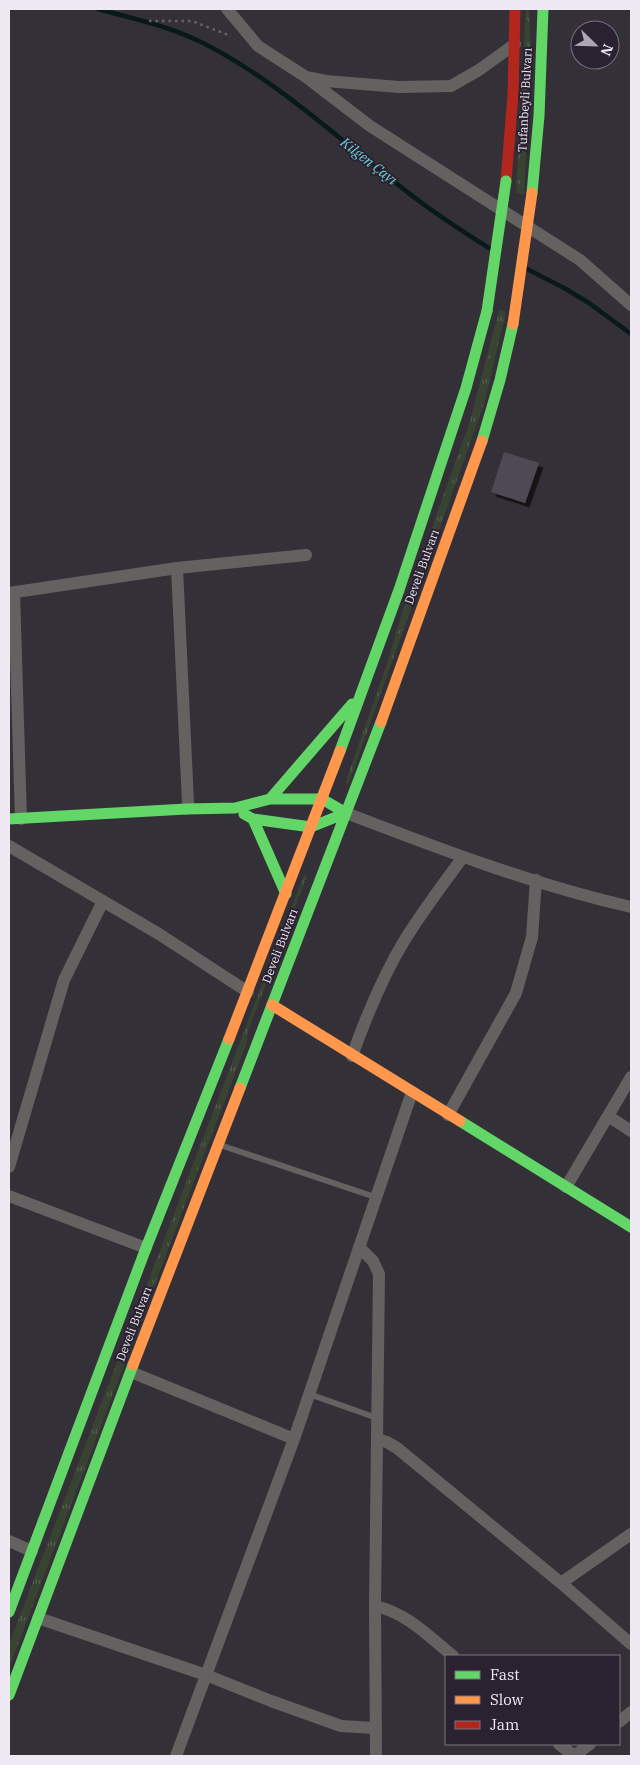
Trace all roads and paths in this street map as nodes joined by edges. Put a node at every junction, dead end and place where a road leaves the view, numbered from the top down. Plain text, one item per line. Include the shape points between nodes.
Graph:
1 (227, 9) edge
2 (515, 9) edge
3 (543, 9) edge
4 (149, 21) dead end
5 (233, 37) dead end
6 (515, 44) junction
7 (306, 77) junction
8 (506, 181) joint
9 (532, 193) joint
10 (631, 305) edge
11 (306, 555) dead end
12 (177, 568) junction
13 (11, 592) edge
14 (364, 690) junction
15 (270, 799) junction
16 (322, 799) junction
17 (235, 808) junction
18 (186, 809) junction
19 (346, 813) junction
20 (15, 819) edge
21 (253, 819) junction
22 (311, 827) junction
23 (9, 846) edge
24 (463, 857) junction
25 (536, 880) junction
26 (286, 894) junction
27 (103, 901) junction
28 (631, 907) edge
29 (248, 992) junction
30 (272, 1005) junction
31 (352, 1056) junction
32 (631, 1077) edge
33 (412, 1092) junction
34 (448, 1115) junction
35 (608, 1116) junction
36 (631, 1131) edge
37 (218, 1144) junction
38 (9, 1168) edge
39 (566, 1187) junction
40 (9, 1196) edge
41 (376, 1197) junction
42 (631, 1227) edge
43 (359, 1247) junction
44 (146, 1248) junction
45 (131, 1372) junction
46 (310, 1394) junction
47 (377, 1418) junction
48 (294, 1439) junction
49 (377, 1439) junction
50 (631, 1534) edge
51 (9, 1541) edge
52 (32, 1551) junction
53 (561, 1583) junction
54 (375, 1606) junction
55 (9, 1612) edge
56 (38, 1618) junction
57 (631, 1644) edge
58 (452, 1655) edge
59 (206, 1675) junction
60 (9, 1696) edge
61 (631, 1712) edge
62 (620, 1721) edge
63 (375, 1728) junction
64 (560, 1745) edge
65 (589, 1745) edge
66 (176, 1756) edge
67 (376, 1756) edge

1 - 7 street via 258,46
2 - 6 main road, Tufanbeyli Bulvarı
3 - 9 main road, Tufanbeyli Bulvarı
4 - 5 path via 192,21
6 - 7 street via 451,86 399,87
6 - 8 main road, Tufanbeyli Bulvarı
7 - 10 street via 370,126 580,260
8 - 14 main road, Develi Bulvarı, bridge via 487,311 466,388
9 - 19 main road, Develi Bulvarı, bridge via 513,324 480,447
11 - 12 street
12 - 13 street
12 - 18 street
13 - 20 street
14 - 15 main road
14 - 16 main road, Develi Bulvarı
15 - 16 main road
15 - 17 main road
16 - 19 main road
16 - 22 main road, Develi Bulvarı
17 - 18 main road
17 - 21 main road
18 - 20 main road
19 - 22 main road
19 - 24 street
19 - 30 main road, Develi Bulvarı
21 - 22 main road
21 - 26 main road
22 - 26 main road, Develi Bulvarı
23 - 27 street
24 - 25 street
24 - 31 street via 403,943 366,1018
25 - 28 street
25 - 34 street via 532,937 516,993
26 - 29 main road, Develi Bulvarı
27 - 29 street
27 - 38 street via 64,980
29 - 44 main road, Develi Bulvarı
30 - 31 main road
30 - 37 main road, Develi Bulvarı
31 - 33 main road
32 - 35 street
33 - 34 main road
33 - 41 street
34 - 39 main road
35 - 36 street
35 - 39 street
37 - 41 lane
37 - 45 main road, Develi Bulvarı
39 - 42 main road
40 - 44 street
41 - 43 street
43 - 46 street
43 - 47 street via 374,1261 379,1274
44 - 52 main road, Develi Bulvarı
45 - 48 street
45 - 56 main road, Develi Bulvarı
46 - 47 lane
46 - 48 street
47 - 49 street
48 - 59 street
49 - 53 street via 397,1448
49 - 54 street
50 - 53 street
51 - 52 street
52 - 55 main road, Develi Bulvarı
53 - 57 street
54 - 58 street via 397,1612
54 - 63 street
56 - 59 street
56 - 60 main road, Develi Bulvarı
59 - 63 street via 341,1726
59 - 66 street
61 - 62 street
63 - 67 street
64 - 65 street via 574,1756

